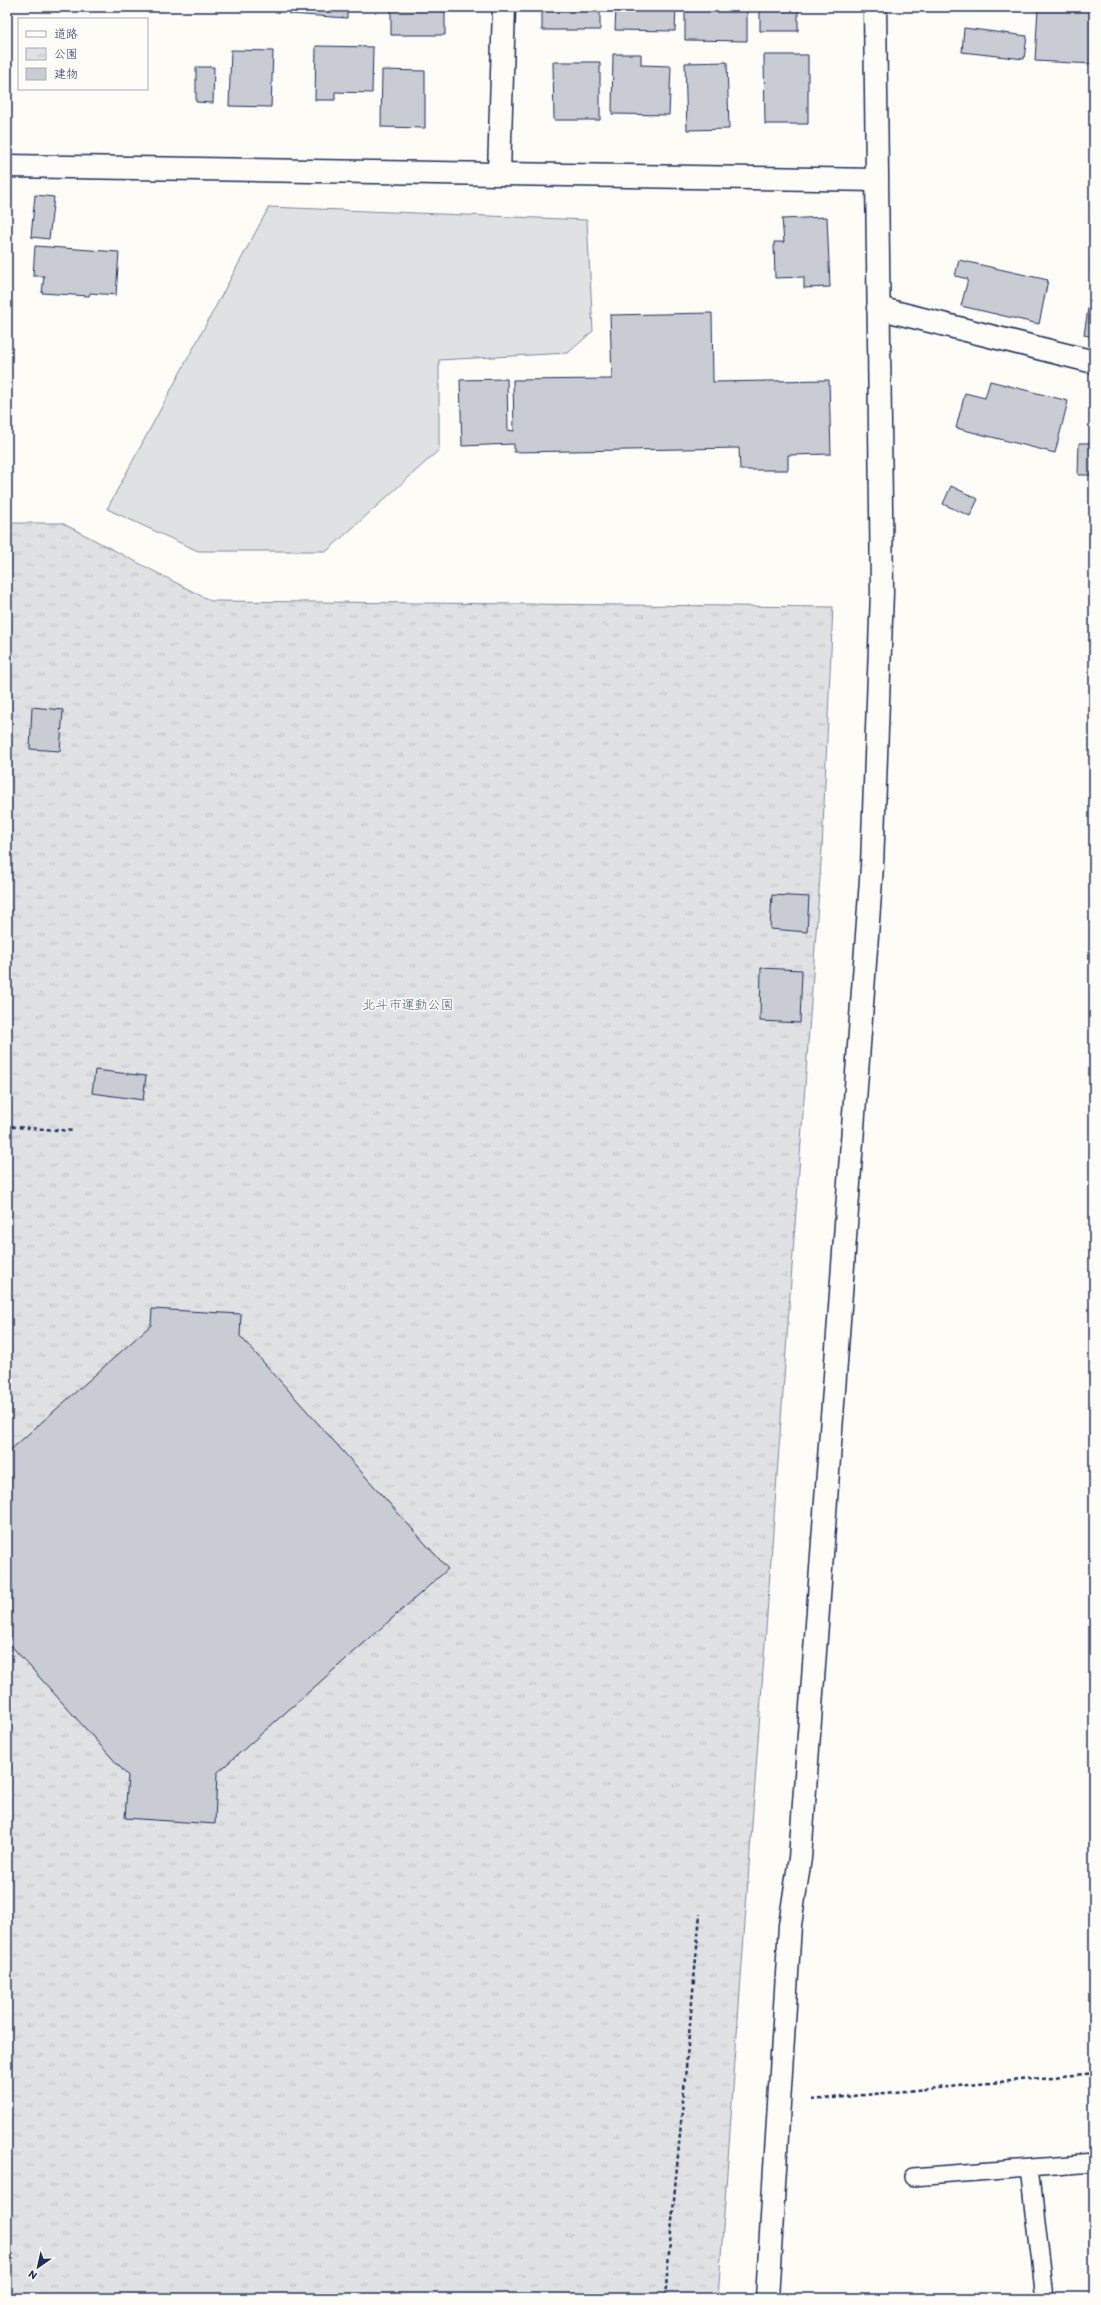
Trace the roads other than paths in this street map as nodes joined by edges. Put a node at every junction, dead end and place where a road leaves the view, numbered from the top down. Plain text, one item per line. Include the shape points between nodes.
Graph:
1 (504, 7) edge
2 (875, 7) edge
3 (7, 166) edge
4 (498, 174) junction
5 (876, 180) junction
6 (878, 308) junction
7 (1094, 362) edge
8 (1094, 2163) edge
9 (1030, 2169) junction
10 (914, 2177) dead end
11 (767, 2298) edge
12 (1046, 2298) edge

1 - 4 street
2 - 5 street
3 - 4 street
4 - 5 street
5 - 6 street
6 - 7 street
6 - 11 street via 882,592 872,866 800,1850 790,1925
8 - 9 lane
9 - 10 lane
9 - 12 lane

